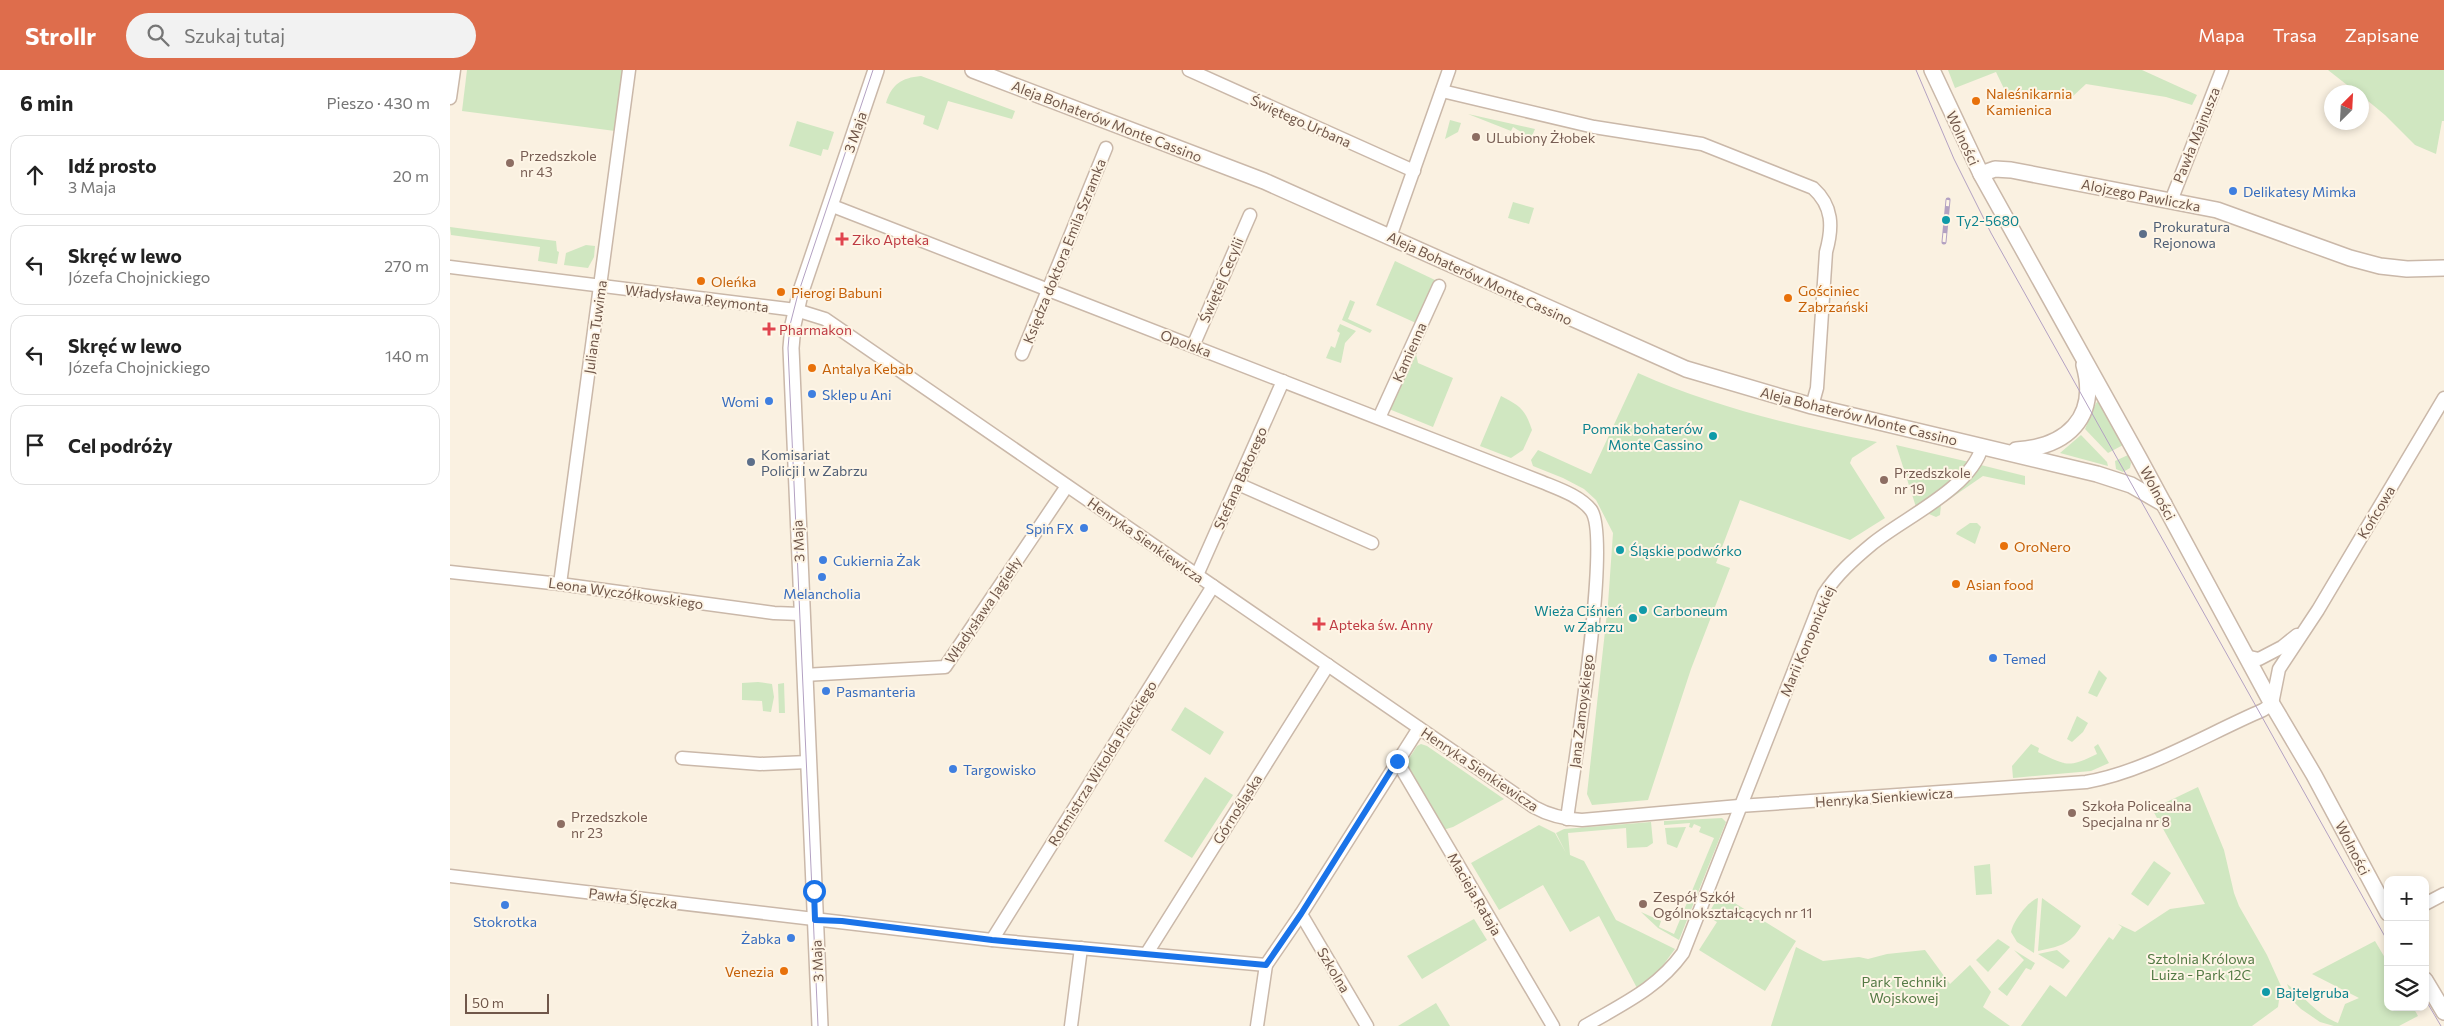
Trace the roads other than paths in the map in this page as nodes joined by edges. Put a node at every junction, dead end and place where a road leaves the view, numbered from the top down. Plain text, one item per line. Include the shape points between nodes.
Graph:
1 (454, 70) edge
2 (629, 70) edge
3 (876, 70) edge
4 (973, 70) edge
5 (1189, 70) edge
6 (1449, 70) edge
7 (1932, 70) edge
8 (2222, 70) edge
9 (1442, 91) junction
10 (450, 98) edge
11 (1106, 148) dead end
12 (1414, 171) junction
13 (1980, 174) junction
14 (2171, 201) junction
15 (830, 205) junction
16 (1250, 215) dead end
17 (1390, 237) junction
18 (450, 267) edge
19 (2444, 268) edge
20 (600, 286) junction
21 (1439, 286) dead end
22 (1048, 289) junction
23 (796, 310) junction
24 (1193, 346) junction
25 (2080, 352) junction
26 (1022, 354) dead end
27 (1283, 380) junction
28 (2444, 398) edge
29 (1812, 406) junction
30 (1379, 418) junction
31 (1982, 446) junction
32 (1999, 450) junction
33 (2139, 458) junction
34 (2108, 478) junction
35 (1542, 482) joint
36 (1238, 484) junction
37 (1067, 486) junction
38 (2164, 504) junction
39 (1372, 542) dead end
40 (450, 572) edge
41 (1197, 575) junction
42 (560, 584) junction
43 (1213, 586) junction
44 (801, 614) junction
45 (2307, 627) junction
46 (2245, 656) junction
47 (1328, 666) junction
48 (804, 676) junction
49 (2272, 704) junction
50 (1420, 728) junction
51 (682, 758) dead end
52 (1397, 761) junction
53 (808, 762) junction
54 (1739, 806) junction
55 (1567, 819) junction
56 (450, 876) edge
57 (2444, 894) edge
58 (2429, 902) edge
59 (2384, 906) edge
60 (1301, 914) junction
61 (815, 920) junction
62 (992, 940) junction
63 (1081, 948) junction
64 (1147, 953) junction
65 (1266, 965) junction
66 (2429, 987) edge
67 (2444, 1012) edge
68 (820, 1026) edge
69 (1071, 1026) edge
70 (1257, 1026) edge
71 (1367, 1026) edge
72 (1553, 1026) edge
73 (1585, 1026) edge

1 - 10 street
2 - 20 street, Juliana Tuwima
3 - 15 street, 3 Maja
4 - 17 street, Aleja Bohaterów Monte Cassino via 1264,181
5 - 12 street, Świętego Urbana
6 - 9 street
7 - 13 street, Wolności
8 - 14 street, Pawła Majnusza
9 - 12 street
9 - 29 street via 1594,127 1702,144 1818,192 1828,206 1830,237 1826,252 1817,388
11 - 22 street, Księdza doktora Emila Szramka
12 - 17 street
13 - 14 street, Alojzego Pawliczka via 2011,170
13 - 25 street, Wolności
14 - 19 street, Alojzego Pawliczka via 2231,214 2373,264 2407,270
15 - 22 street, Opolska
15 - 23 street, 3 Maja
16 - 24 street, Świętej Cecylii
17 - 29 street, Aleja Bohaterów Monte Cassino via 1658,358 1735,385
18 - 20 street, Władysława Reymonta
20 - 23 street, Władysława Reymonta
20 - 42 street, Juliana Tuwima
21 - 30 street, Kamienna
22 - 24 street, Opolska
22 - 26 street, Księdza doktora Emila Szramka
23 - 37 street, Henryka Sienkiewicza via 825,319
23 - 44 street, 3 Maja via 791,385
24 - 27 street, Opolska
25 - 32 street, Aleja Bohaterów Monte Cassino via 2087,380 2078,424 2069,434 2046,446
25 - 33 street, Wolności
27 - 30 street, Opolska
27 - 36 street, Stefana Batorego
28 - 45 street, Końcowa
29 - 31 street, Aleja Bohaterów Monte Cassino
30 - 35 street, Opolska
31 - 32 street, Aleja Bohaterów Monte Cassino
31 - 54 street, Marii Konopnickiej via 1976,462 1962,479 1873,544 1833,580 1824,594
32 - 34 street, Aleja Bohaterów Monte Cassino
33 - 34 street, Aleja Bohaterów Monte Cassino via 2137,471 2132,476
33 - 38 street, Wolności
34 - 38 street, Aleja Bohaterów Monte Cassino via 2139,488
35 - 55 street, Jana Zamoyskiego via 1581,501 1592,511 1596,528 1596,602
36 - 39 street
36 - 41 street, Stefana Batorego
37 - 41 street, Henryka Sienkiewicza
37 - 48 street, Władysława Jagiełły via 944,667
38 - 46 street, Wolności
40 - 42 street, Leona Wyczółkowskiego
41 - 43 street, Henryka Sienkiewicza
42 - 44 street, Leona Wyczółkowskiego
43 - 47 street, Henryka Sienkiewicza
43 - 62 street, Rotmistrza Witolda Pileckiego
44 - 48 street, 3 Maja
45 - 46 street, Końcowa via 2264,657
45 - 49 street, Końcowa via 2279,669
46 - 49 street, Wolności
47 - 50 street, Henryka Sienkiewicza
47 - 64 street, Górnośląska
48 - 53 street, 3 Maja
49 - 54 street, Henryka Sienkiewicza via 2149,763 2099,780
49 - 59 street, Wolności
50 - 52 street
50 - 55 street, Henryka Sienkiewicza via 1534,807
51 - 53 street via 760,764
52 - 60 street
52 - 72 street, Macieja Rataja
53 - 61 street, 3 Maja
54 - 55 street, Henryka Sienkiewicza via 1641,816
54 - 73 street, Marii Konopnickiej via 1678,959 1658,981
56 - 61 street, Pawła Ślęczka
57 - 58 street
60 - 65 street
60 - 71 street, Szkolna
61 - 62 street, Pawła Ślęczka
61 - 68 street, 3 Maja
62 - 63 street, Pawła Ślęczka
63 - 64 street, Pawła Ślęczka
63 - 69 street
64 - 65 street, Pawła Ślęczka
65 - 70 street
66 - 67 street

